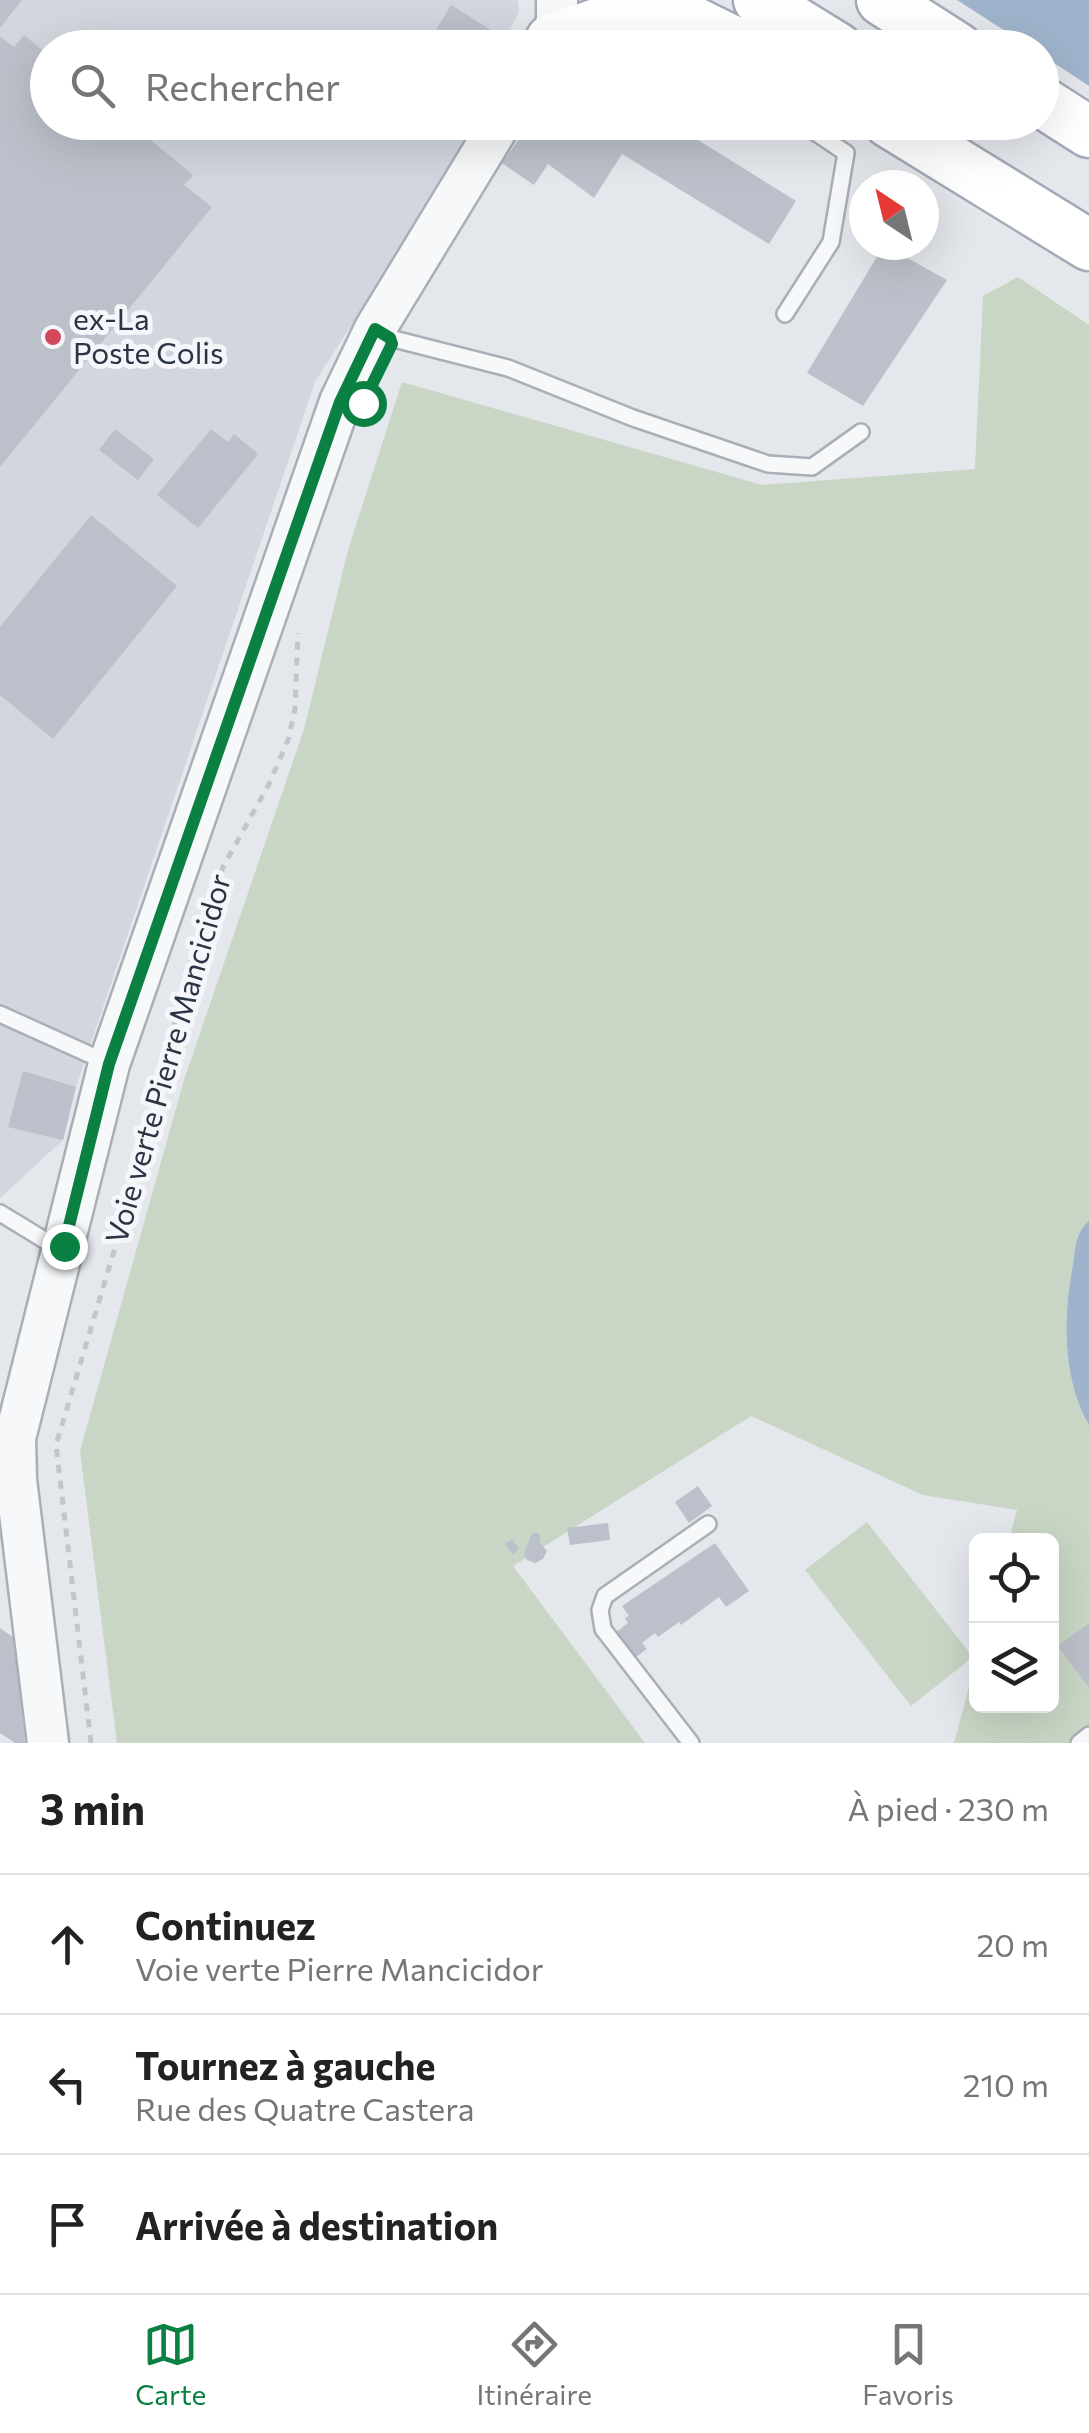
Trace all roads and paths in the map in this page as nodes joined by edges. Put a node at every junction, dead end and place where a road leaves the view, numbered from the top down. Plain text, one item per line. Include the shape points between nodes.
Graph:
1 (758, 0) edge
2 (882, 0) edge
3 (666, 20) edge
4 (570, 30) edge
5 (695, 30) edge
6 (807, 30) edge
7 (929, 30) edge
8 (1059, 113) edge
9 (1089, 132) edge
10 (489, 140) edge
11 (827, 140) edge
12 (918, 140) edge
13 (983, 140) edge
14 (1089, 211) edge
15 (1089, 245) edge
16 (784, 314) dead end
17 (367, 324) junction
18 (862, 432) dead end
19 (298, 623) dead end
20 (0, 1014) edge
21 (109, 1064) junction
22 (0, 1213) edge
23 (64, 1246) junction
24 (708, 1524) dead end
25 (1089, 1735) edge
26 (48, 1743) edge
27 (91, 1743) edge
28 (691, 1743) edge
29 (1079, 1743) edge

1 - 6 main road
2 - 7 main road
3 - 4 main road via 636,14
3 - 5 main road
8 - 9 main road
10 - 17 street
11 - 16 lane via 846,153 830,242
12 - 15 main road
13 - 14 main road
17 - 18 lane via 390,338 508,368 768,464 812,467
17 - 21 street
19 - 27 path, Voie verte Pierre Mancicidor via 288,740 223,866 194,950 56,1444
20 - 21 lane
21 - 23 street
22 - 23 lane
23 - 26 street via 15,1438
24 - 28 lane via 604,1596 600,1610 603,1629
25 - 29 lane

